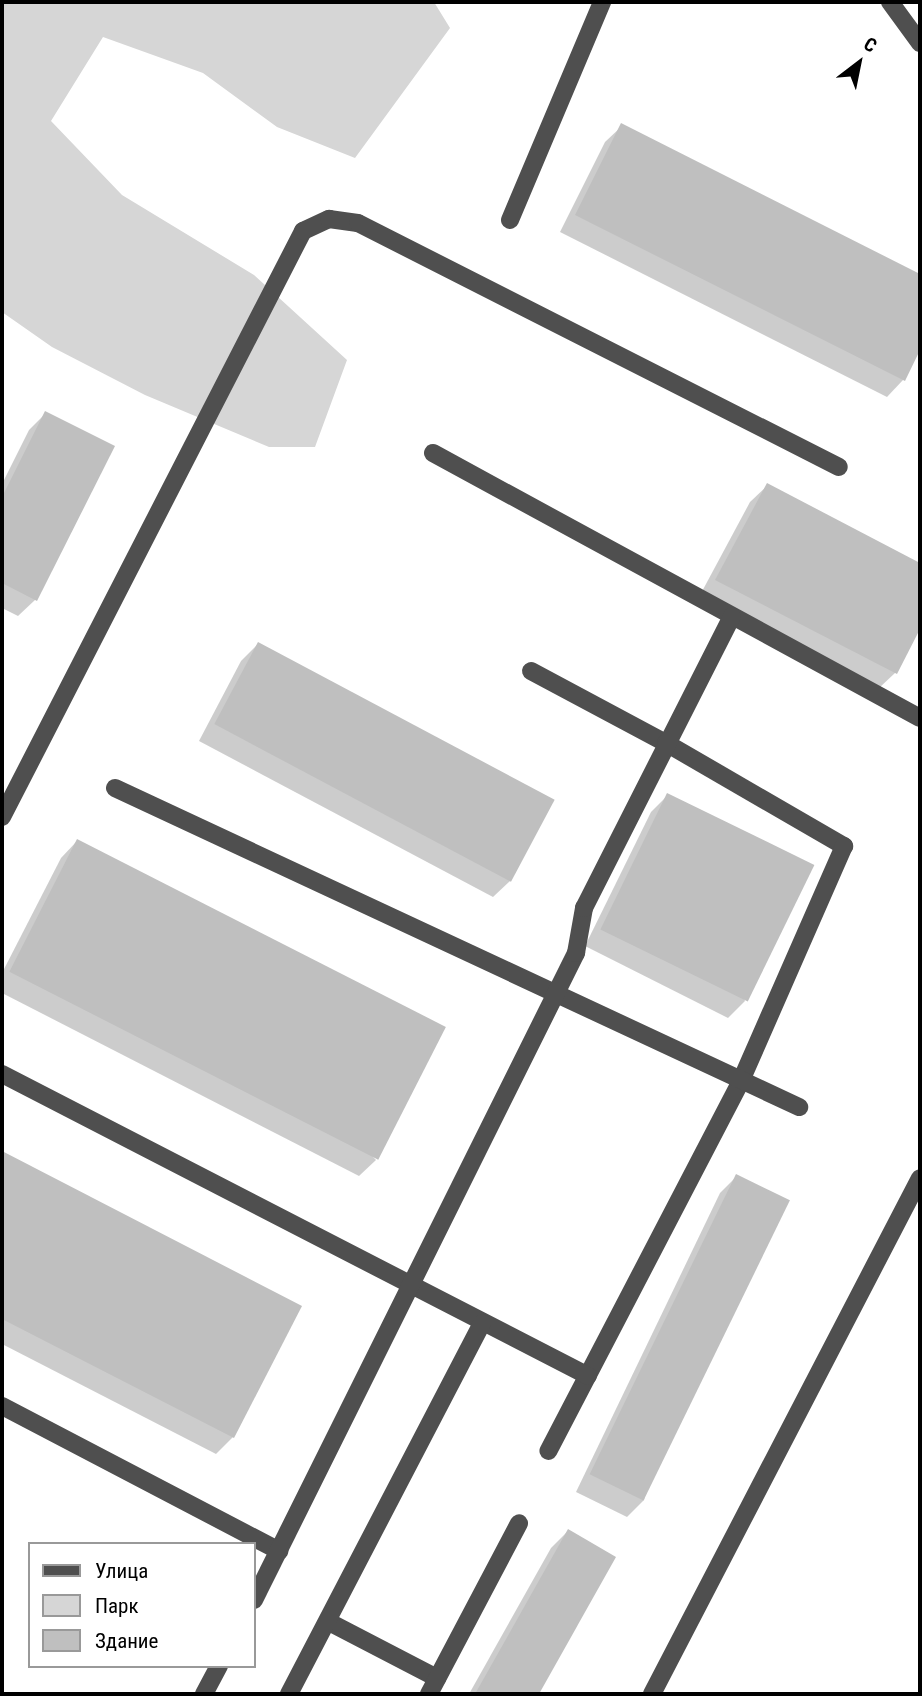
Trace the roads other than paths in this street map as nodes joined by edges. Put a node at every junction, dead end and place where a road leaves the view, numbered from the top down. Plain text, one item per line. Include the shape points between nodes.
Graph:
1 (602, 2) edge
2 (890, 2) edge
3 (920, 43) edge
4 (510, 220) dead end
5 (433, 453) dead end
6 (839, 467) dead end
7 (732, 616) junction
8 (531, 671) dead end
9 (920, 718) edge
10 (666, 743) junction
11 (115, 788) dead end
12 (2, 817) edge
13 (555, 997) junction
14 (2, 1074) edge
15 (741, 1081) junction
16 (799, 1107) dead end
17 (920, 1178) edge
18 (412, 1288) junction
19 (482, 1323) junction
20 (588, 1376) junction
21 (2, 1406) edge
22 (548, 1451) dead end
23 (519, 1523) dead end
24 (279, 1551) junction
25 (256, 1596) edge
26 (329, 1622) junction
27 (218, 1668) edge
28 (433, 1686) edge
29 (204, 1694) edge
30 (289, 1694) edge
31 (652, 1694) edge

1 - 4 lane
2 - 3 lane
5 - 7 lane
6 - 12 lane via 358,223 329,219 303,231
7 - 9 lane
7 - 10 lane
8 - 10 lane
10 - 13 lane via 584,908 576,953
10 - 15 lane via 844,846
11 - 13 lane
13 - 15 lane
13 - 18 lane
14 - 18 lane
15 - 16 lane
15 - 20 lane
17 - 31 lane
18 - 19 lane
18 - 24 lane
19 - 20 lane
19 - 26 lane
20 - 22 lane
21 - 24 lane
23 - 28 lane
24 - 25 lane
26 - 28 lane
26 - 30 lane
27 - 29 lane

